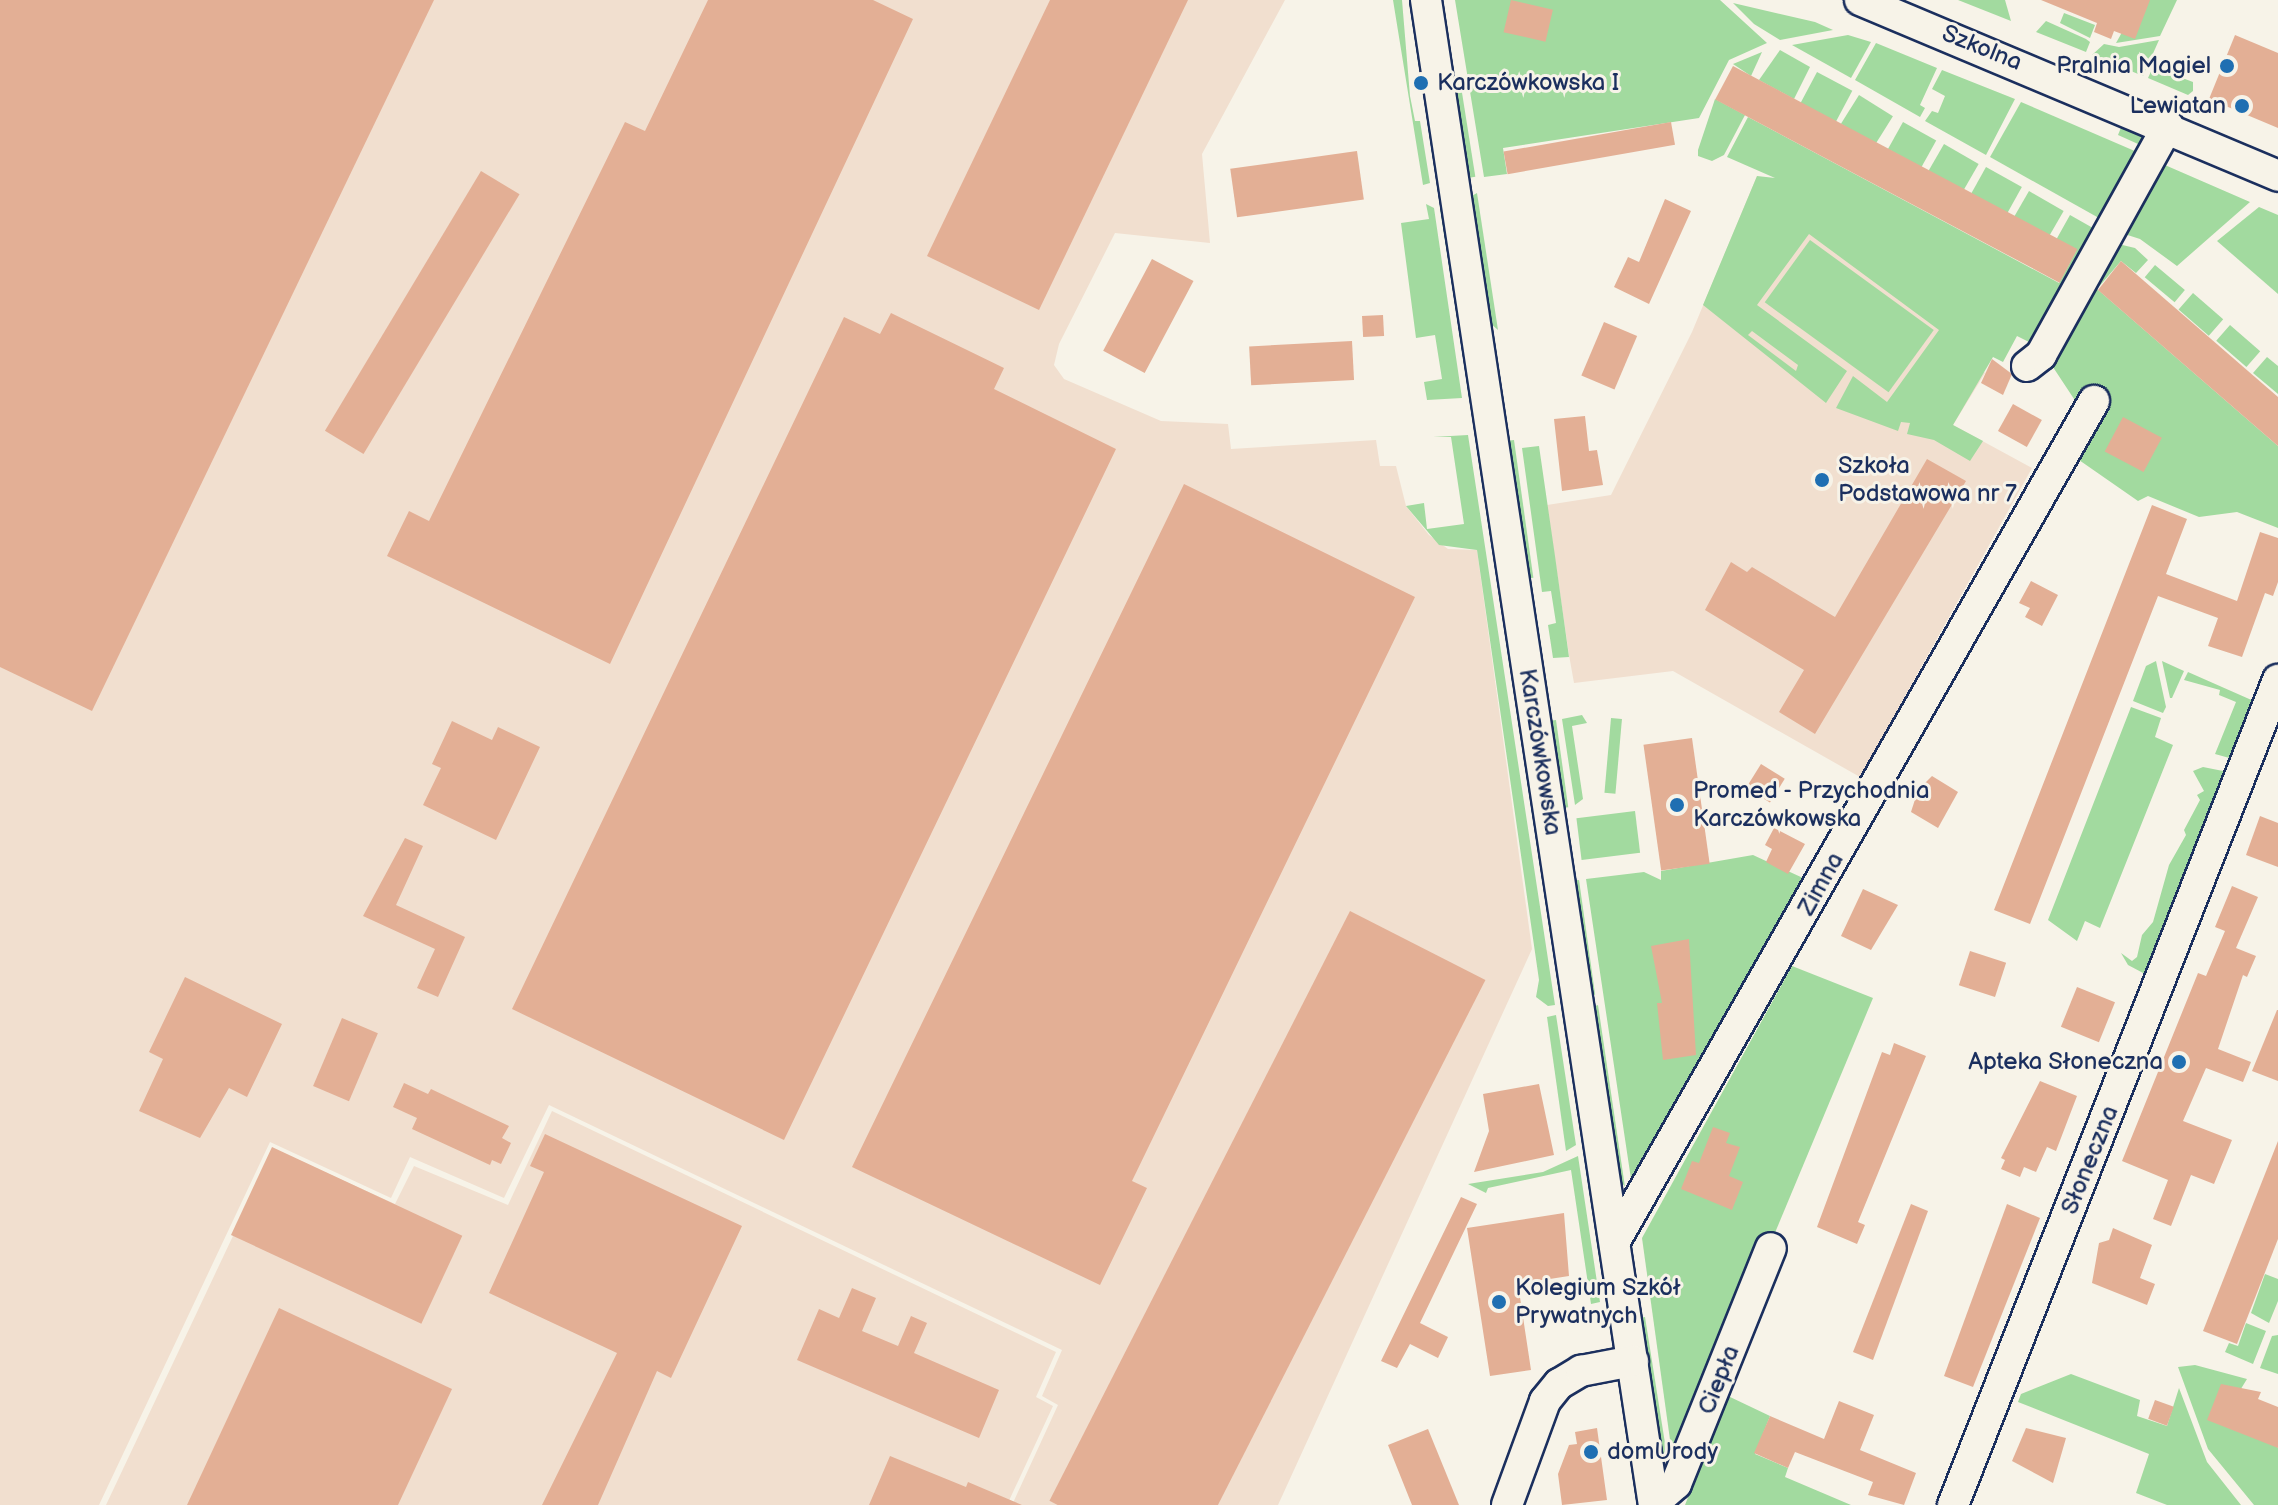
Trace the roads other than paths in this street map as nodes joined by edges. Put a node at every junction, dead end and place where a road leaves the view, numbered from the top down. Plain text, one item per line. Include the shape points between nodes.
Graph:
1 (1426, 0) edge
2 (1860, 0) edge
3 (2168, 126) junction
4 (2278, 176) edge
5 (2027, 366) dead end
6 (2094, 401) dead end
7 (2278, 680) edge
8 (1616, 1239) junction
9 (1771, 1248) dead end
10 (1633, 1361) junction
11 (1654, 1504) edge
12 (1507, 1505) edge
13 (1953, 1505) edge

1 - 8 street, Karczówkowska
2 - 3 street, Szkolna
3 - 4 street, Szkolna
3 - 5 street via 2041,355
6 - 8 street, Zimna
7 - 13 street, Słoneczna
8 - 10 street, Karczówkowska
9 - 11 street, Ciepła via 1676,1484
10 - 11 street, Karczówkowska
10 - 12 street via 1581,1371 1559,1384 1545,1401

